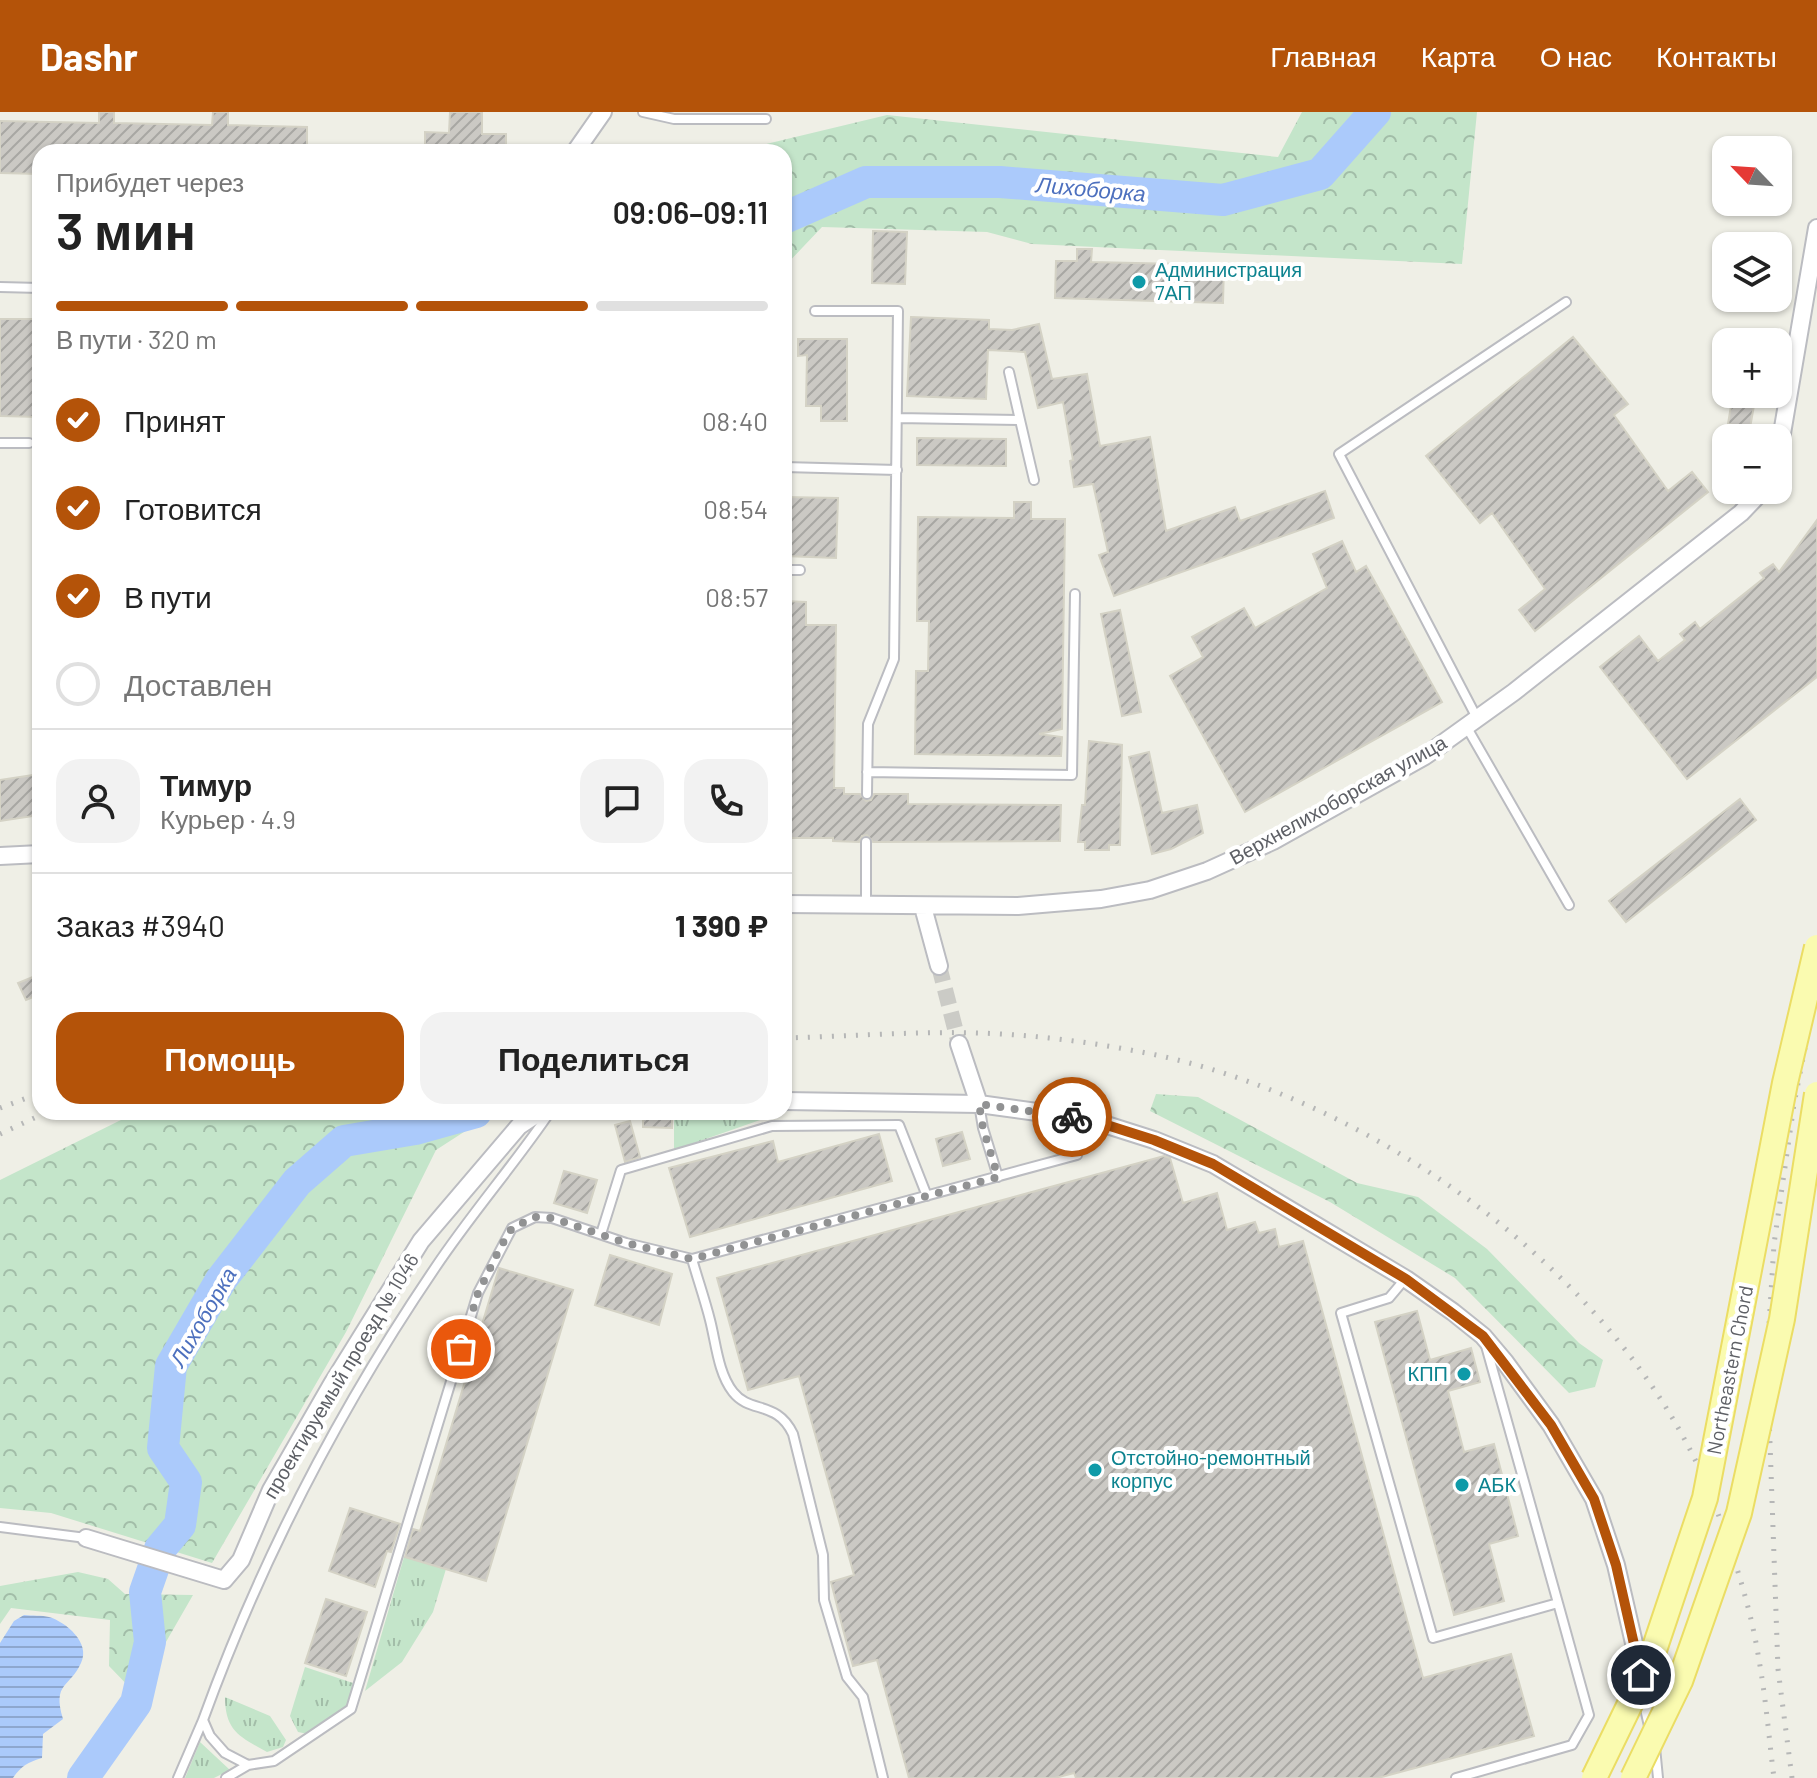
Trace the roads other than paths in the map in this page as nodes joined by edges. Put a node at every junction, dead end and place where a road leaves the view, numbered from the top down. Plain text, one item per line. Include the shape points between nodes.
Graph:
1 (643, 112) edge
2 (598, 114) edge
3 (766, 119) dead end
4 (580, 144) edge
5 (1817, 228) edge
6 (0, 287) edge
7 (32, 288) edge
8 (1566, 302) dead end
9 (815, 311) dead end
10 (1009, 372) dead end
11 (897, 418) junction
12 (1020, 420) junction
13 (1784, 424) edge
14 (0, 443) edge
15 (29, 443) dead end
16 (792, 467) edge
17 (897, 470) junction
18 (1034, 480) dead end
19 (1750, 504) edge
20 (792, 570) edge
21 (800, 570) dead end
22 (1075, 594) dead end
23 (1472, 723) junction
24 (867, 772) junction
25 (867, 794) dead end
26 (866, 842) dead end
27 (32, 854) edge
28 (0, 856) edge
29 (792, 904) edge
30 (1569, 905) dead end
31 (865, 906) junction
32 (923, 907) junction
33 (1817, 947) edge
34 (939, 966) tunnel mouth
35 (959, 1044) tunnel mouth
36 (1817, 1094) edge
37 (792, 1101) edge
38 (979, 1104) junction
39 (528, 1120) edge
40 (544, 1120) edge
41 (1077, 1155) dead end
42 (998, 1177) junction
43 (927, 1196) junction
44 (601, 1234) junction
45 (692, 1259) junction
46 (1406, 1279) junction
47 (1483, 1336) junction
48 (0, 1527) edge
49 (86, 1538) joint
50 (1558, 1603) junction
51 (203, 1720) junction
52 (1654, 1730) joint
53 (248, 1765) junction
54 (178, 1778) edge
55 (226, 1778) edge
56 (883, 1778) edge
57 (1456, 1778) edge
58 (1594, 1778) edge
59 (1633, 1778) edge
60 (1658, 1778) edge

1 - 3 lane via 674,119
2 - 4 street
5 - 13 street
6 - 7 lane
8 - 23 lane via 1339,454
9 - 11 lane via 898,311
10 - 12 lane
11 - 12 lane
11 - 17 lane
12 - 18 lane
14 - 15 lane
16 - 17 lane
17 - 24 lane via 894,659 868,724
19 - 23 street, Верхнелихоборская улица
20 - 21 lane
22 - 24 lane via 1072,775
23 - 30 lane
23 - 32 street, Верхнелихоборская улица via 1411,764 1273,841 1207,871 1101,899
24 - 25 lane
26 - 31 lane
27 - 28 street
29 - 31 street, Верхнелихоборская улица
31 - 32 street, Верхнелихоборская улица
32 - 34 street
33 - 58 main road, Northeastern Chord, bridge via 1785,1083 1705,1498 1649,1665
35 - 38 street
36 - 59 main road, Northeastern Chord, bridge via 1782,1319 1739,1513 1680,1681
37 - 38 street
38 - 42 lane
38 - 46 street via 1088,1119 1213,1164
39 - 49 street, проектируемый проезд № 1046 via 421,1241 332,1384 271,1490 241,1560 224,1580
40 - 51 lane via 435,1266 329,1439 255,1589
41 - 42 lane
42 - 43 lane
43 - 44 lane via 899,1125 772,1126 621,1170
43 - 45 lane
44 - 45 lane
44 - 53 lane via 552,1218 535,1217 512,1228 478,1293 351,1709 274,1761
45 - 56 lane via 733,1392 775,1412 793,1434 823,1555 824,1600 847,1677 863,1697
46 - 47 street
46 - 50 lane via 1389,1298 1341,1313 1433,1638
47 - 50 lane
47 - 52 street via 1551,1425 1594,1499 1616,1565
48 - 49 lane
50 - 57 lane via 1589,1715 1572,1745
51 - 53 lane via 225,1753
51 - 54 lane
52 - 60 lane
53 - 55 lane

